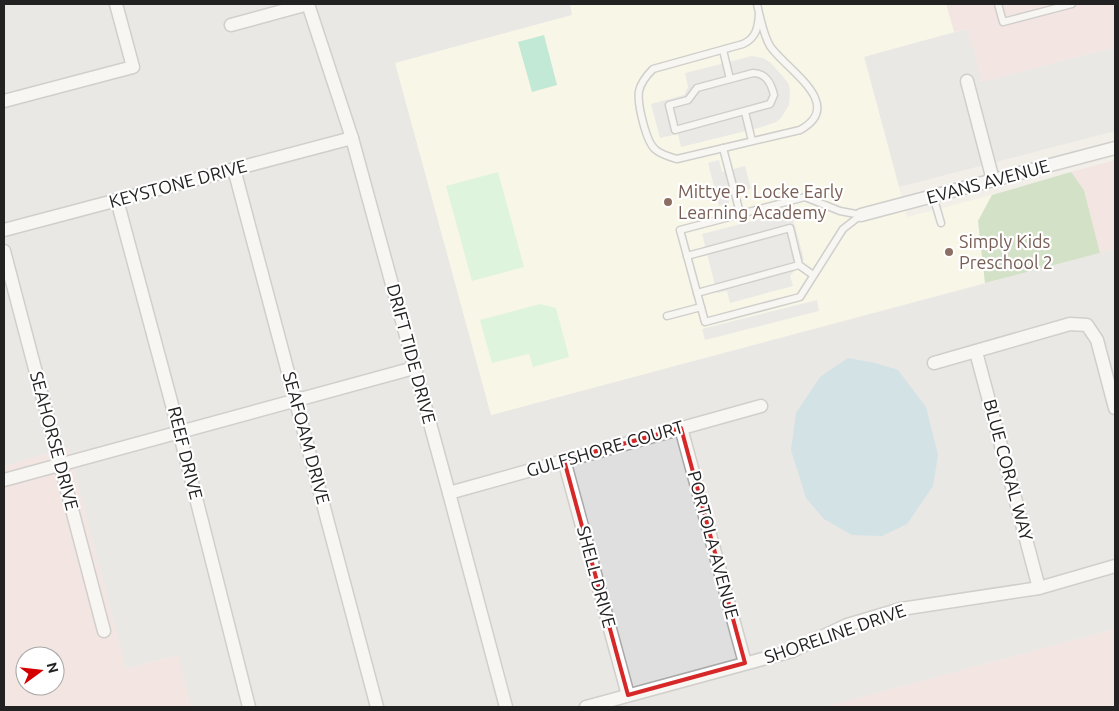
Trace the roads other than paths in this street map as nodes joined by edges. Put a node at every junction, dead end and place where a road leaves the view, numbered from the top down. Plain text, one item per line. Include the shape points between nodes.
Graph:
1 (116, 4) edge
2 (308, 4) edge
3 (756, 4) edge
4 (998, 4) edge
5 (1072, 4) edge
6 (759, 13) junction
7 (231, 25) dead end
8 (722, 50) junction
9 (730, 79) junction
10 (967, 81) dead end
11 (4, 102) edge
12 (745, 112) junction
13 (352, 138) junction
14 (752, 141) junction
15 (723, 148) junction
16 (1115, 148) edge
17 (234, 169) junction
18 (993, 180) junction
19 (933, 196) junction
20 (117, 200) junction
21 (740, 213) junction
22 (861, 215) junction
23 (940, 223) dead end
24 (4, 230) edge
25 (4, 251) edge
26 (687, 256) junction
27 (799, 265) junction
28 (813, 275) junction
29 (697, 293) junction
30 (701, 306) junction
31 (667, 316) dead end
32 (976, 352) junction
33 (934, 363) dead end
34 (414, 368) junction
35 (296, 400) junction
36 (761, 406) dead end
37 (1115, 408) edge
38 (681, 428) junction
39 (180, 431) junction
40 (564, 460) junction
41 (60, 464) junction
42 (4, 480) edge
43 (449, 493) junction
44 (1115, 566) edge
45 (1039, 588) junction
46 (104, 631) dead end
47 (745, 663) junction
48 (628, 695) junction
49 (249, 707) edge
50 (377, 707) edge
51 (506, 707) edge
52 (586, 707) edge

1 - 11 street via 133,67
2 - 7 street
2 - 13 street, DRIFT TIDE DRIVE
3 - 6 lane
4 - 5 lane via 1002,22
6 - 8 lane via 751,40
6 - 14 lane via 771,46 815,94 817,109 814,118 800,130
8 - 9 lane
8 - 15 lane via 654,69 644,79 639,92 642,115 654,149 677,159
9 - 12 lane via 759,73 770,82 774,94 770,104
9 - 12 lane via 697,88 688,100 668,105 675,130
10 - 18 street
12 - 14 lane
13 - 17 street, KEYSTONE DRIVE
13 - 34 street, DRIFT TIDE DRIVE
14 - 15 lane
15 - 21 lane
16 - 18 street, EVANS AVENUE
17 - 20 street, KEYSTONE DRIVE
17 - 35 street, SEAFOAM DRIVE
18 - 19 street, EVANS AVENUE
19 - 22 street, EVANS AVENUE
19 - 23 lane
20 - 24 street, KEYSTONE DRIVE
20 - 39 street, REEF DRIVE
21 - 22 lane via 805,197 840,211
21 - 26 lane via 680,230
22 - 28 lane via 844,229
25 - 41 street, SEAHORSE DRIVE
26 - 27 lane via 790,228
26 - 29 lane
27 - 28 lane
27 - 29 lane
28 - 30 lane via 800,297 790,300 705,322
29 - 30 lane
30 - 31 lane
32 - 33 street
32 - 37 street via 1070,324 1087,325 1097,340
32 - 45 street, BLUE CORAL WAY
34 - 35 street
34 - 43 street, DRIFT TIDE DRIVE
35 - 39 street
35 - 50 street, SEAFOAM DRIVE
36 - 38 street, GULFSHORE COURT
38 - 40 street, GULFSHORE COURT
38 - 47 street, PORTOLA AVENUE
39 - 41 street
39 - 49 street, REEF DRIVE
40 - 43 street, GULFSHORE COURT
40 - 48 street, SHELL DRIVE
41 - 42 street
41 - 46 street, SEAHORSE DRIVE
43 - 51 street, DRIFT TIDE DRIVE
44 - 45 street, SHORELINE DRIVE
45 - 47 street, SHORELINE DRIVE via 901,609 847,626 792,651
47 - 48 street, SHORELINE DRIVE
48 - 52 street, SHORELINE DRIVE

